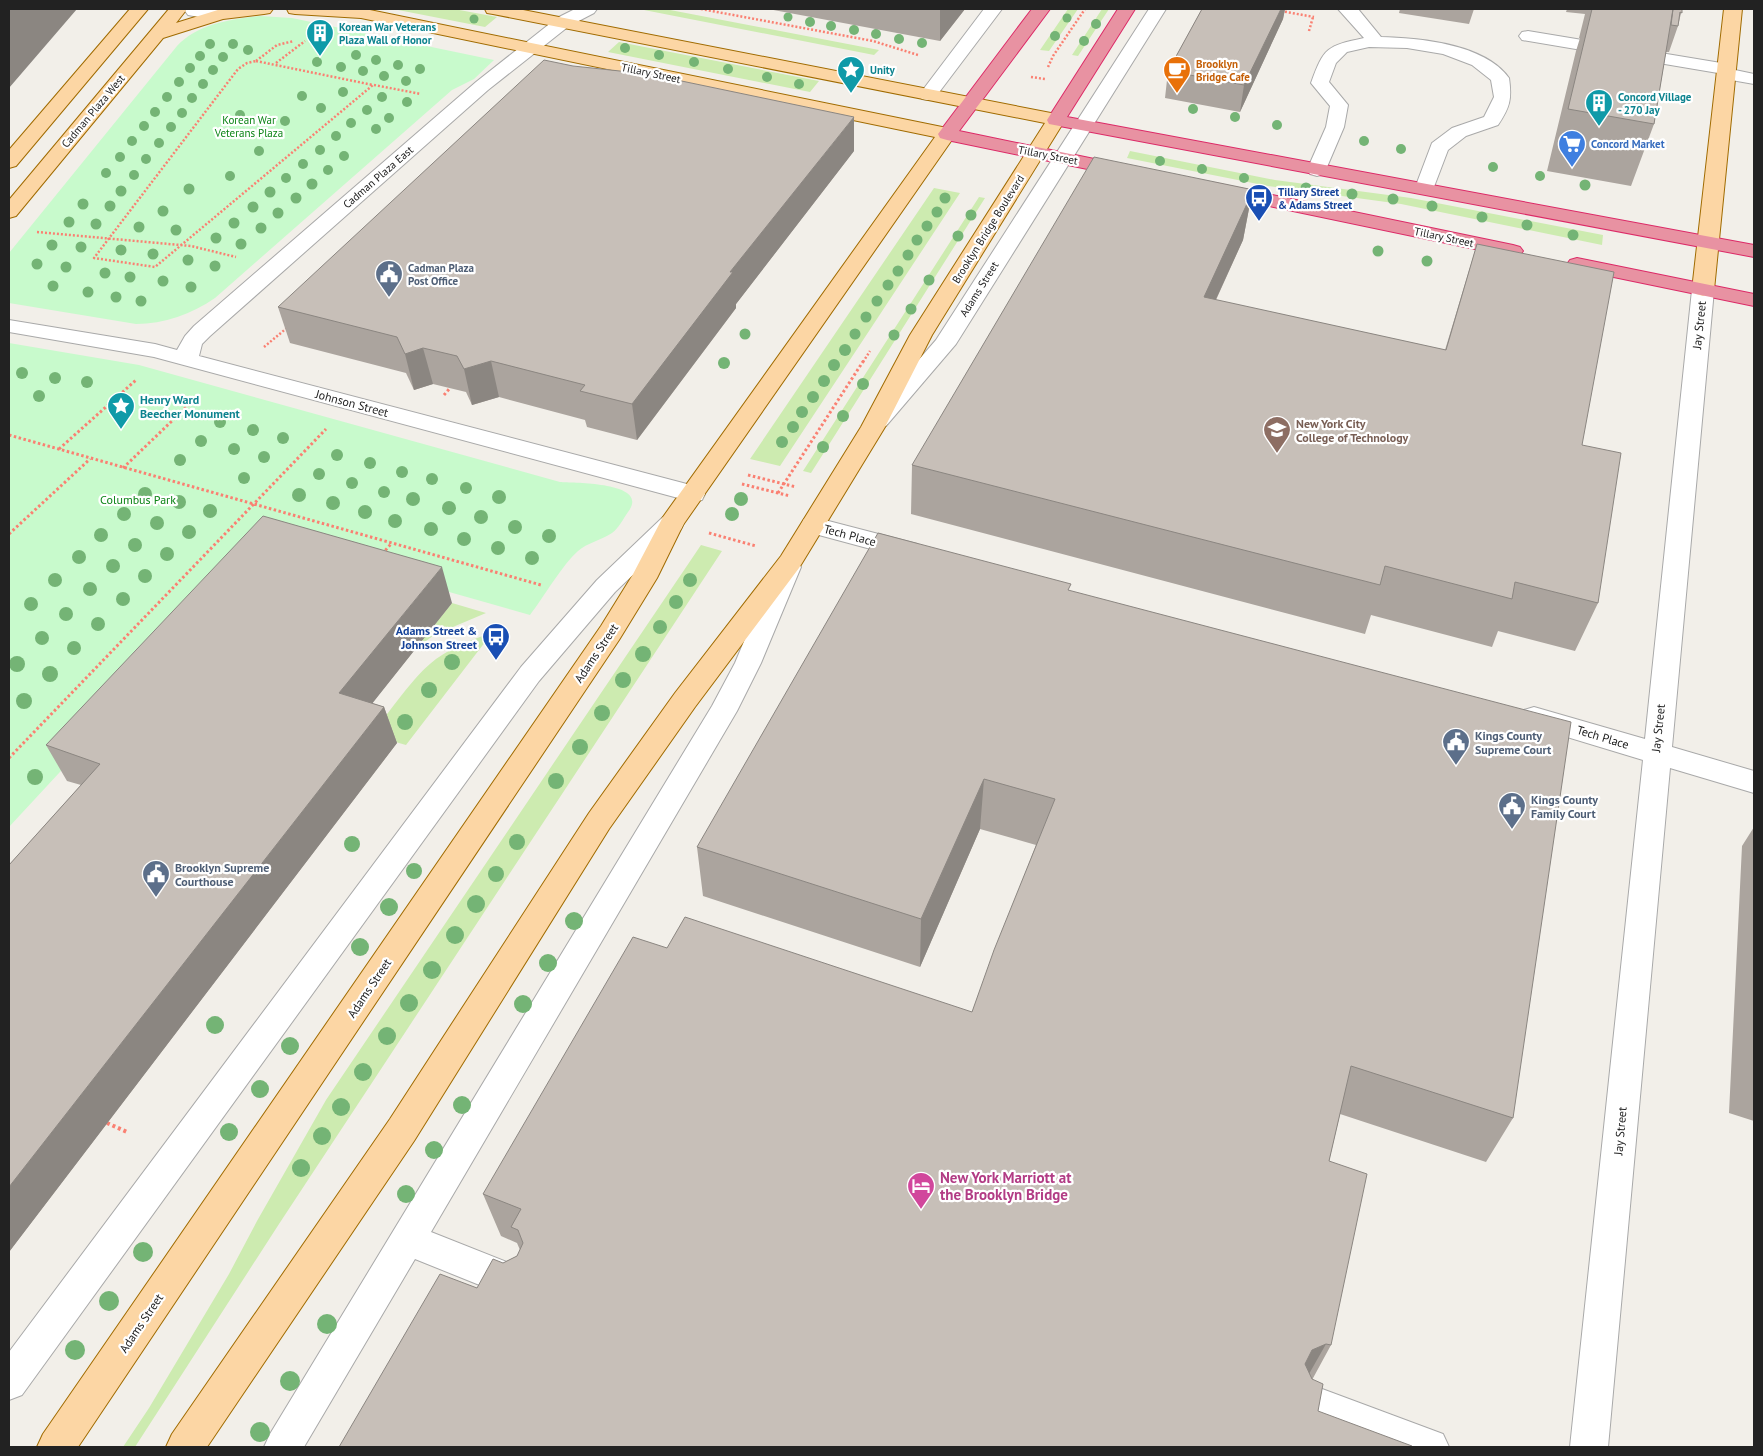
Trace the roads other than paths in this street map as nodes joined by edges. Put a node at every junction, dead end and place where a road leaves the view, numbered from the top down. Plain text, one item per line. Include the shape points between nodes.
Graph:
1 (139, 9) edge
2 (178, 9) edge
3 (196, 9) edge
4 (212, 9) edge
5 (264, 9) edge
6 (295, 9) edge
7 (493, 9) edge
8 (588, 9) edge
9 (992, 9) edge
10 (1040, 9) edge
11 (1126, 9) edge
12 (1157, 9) edge
13 (1347, 9) edge
14 (1734, 9) edge
15 (350, 11) edge
16 (562, 22) junction
17 (158, 34) junction
18 (1528, 36) dead end
19 (1377, 43) junction
20 (529, 48) junction
21 (1727, 71) junction
22 (1754, 79) edge
23 (928, 95) junction
24 (970, 104) junction
25 (1056, 120) junction
26 (1083, 125) junction
27 (947, 134) junction
28 (1036, 153) junction
29 (1062, 158) junction
30 (9, 162) edge
31 (1316, 170) junction
32 (1143, 174) edge
33 (1191, 184) edge
34 (1425, 188) junction
35 (9, 212) edge
36 (1708, 242) junction
37 (1754, 251) edge
38 (1703, 290) junction
39 (1754, 300) edge
40 (9, 326) edge
41 (188, 360) junction
42 (873, 428) junction
43 (693, 494) junction
44 (672, 523) junction
45 (813, 525) junction
46 (777, 555) junction
47 (927, 555) edge
48 (1511, 711) edge
49 (1656, 752) junction
50 (1754, 782) edge
51 (408, 1240) junction
52 (519, 1284) edge
53 (9, 1382) edge
54 (1306, 1402) edge
55 (56, 1447) edge
56 (184, 1447) edge
57 (283, 1447) edge
58 (1430, 1447) edge
59 (1589, 1447) edge

1 - 30 main road
2 - 17 main road, Cadman Plaza West
3 - 4 street via 194,11 199,12
5 - 17 main road via 221,14
6 - 15 main road, Tillary Street
7 - 16 main road
8 - 16 street, Cadman Plaza East
9 - 23 street
10 - 24 highway, Adams Street
11 - 25 highway, Brooklyn Bridge Boulevard
12 - 26 street, Adams Street
13 - 19 street
14 - 21 main road, Jay Street
15 - 20 main road, Tillary Street
16 - 20 street, Cadman Plaza East
16 - 23 main road
17 - 35 main road, Cadman Plaza West
18 - 21 street
19 - 31 street via 1341,48 1328,60 1320,83 1339,105 1335,128
19 - 34 street via 1407,43 1447,49 1478,61 1500,78 1503,97 1491,121 1458,132 1439,147
20 - 27 main road, Tillary Street
20 - 41 street, Cadman Plaza East via 202,331 191,342
21 - 22 street
21 - 36 main road, Jay Street
23 - 24 main road
24 - 25 main road
24 - 27 highway, Adams Street
25 - 26 highway
25 - 28 main road, Brooklyn Bridge Boulevard
26 - 29 street, Adams Street
26 - 31 highway
27 - 28 highway, Tillary Street
27 - 43 main road, Adams Street
28 - 29 highway, Tillary Street
28 - 42 main road, Brooklyn Bridge Boulevard via 921,335
29 - 32 highway, Tillary Street
29 - 42 street, Adams Street via 945,344
31 - 34 highway
33 - 38 highway, Tillary Street
34 - 36 highway
36 - 37 highway
36 - 38 main road, Jay Street
38 - 39 highway, Tillary Street
38 - 49 street, Jay Street
40 - 41 street, Johnson Street via 114,343
41 - 43 street, Johnson Street
42 - 45 main road, Adams Street
43 - 44 main road, Adams Street
44 - 53 street, Adams Street via 606,586 530,674
44 - 55 main road, Adams Street via 644,578 610,633
45 - 46 main road, Adams Street
45 - 47 street, Tech Place
46 - 51 street, Adams Street via 748,663 723,711
46 - 56 main road, Adams Street via 684,700 610,806 402,1130
48 - 49 street, Tech Place
49 - 50 street, Tech Place
49 - 59 street, Jay Street
51 - 52 street
51 - 57 street, Adams Street
54 - 58 street

